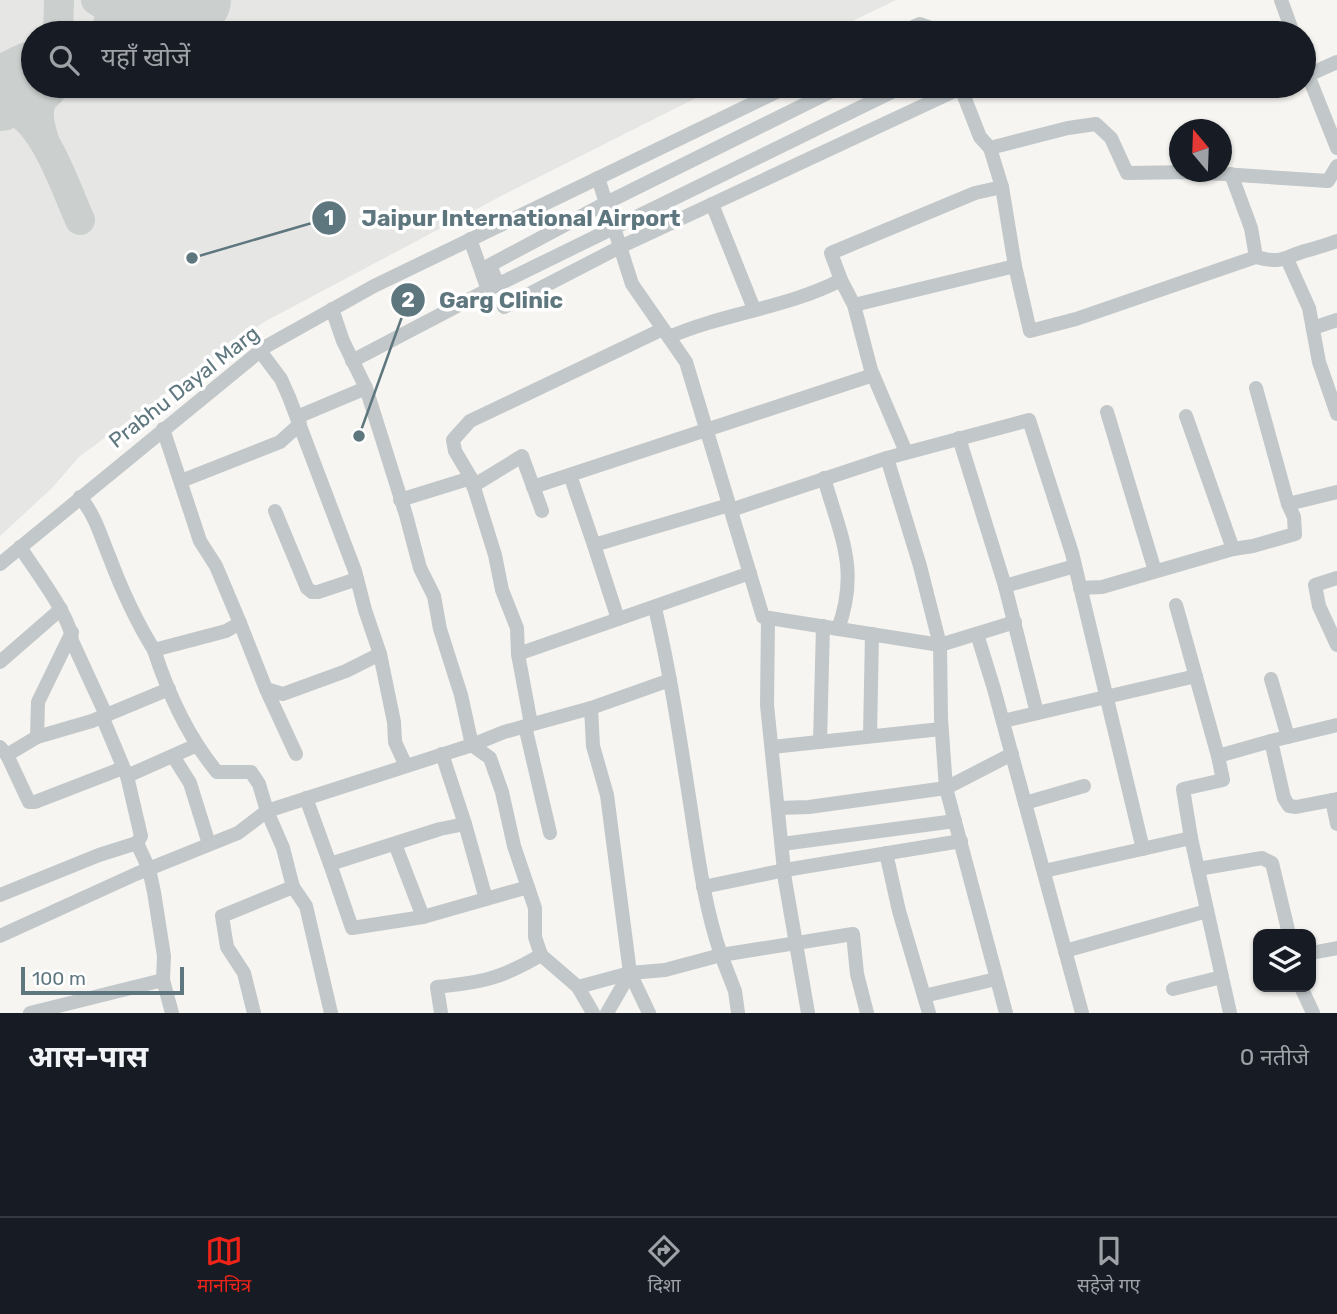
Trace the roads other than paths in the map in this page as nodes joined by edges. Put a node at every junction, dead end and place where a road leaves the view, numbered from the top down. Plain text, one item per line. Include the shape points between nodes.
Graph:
1 (1281, 0) edge
2 (1289, 21) edge
3 (1337, 62) edge
4 (1316, 67) edge
5 (1316, 95) edge
6 (764, 98) edge
7 (818, 98) edge
8 (879, 98) edge
9 (938, 98) edge
10 (965, 98) edge
11 (990, 148) junction
12 (1337, 148) edge
13 (1337, 166) edge
14 (1169, 172) edge
15 (1232, 174) edge
16 (1232, 177) edge
17 (597, 178) junction
18 (1002, 187) junction
19 (606, 204) junction
20 (712, 204) junction
21 (614, 228) junction
22 (470, 239) junction
23 (1337, 240) edge
24 (620, 247) junction
25 (1256, 257) junction
26 (1287, 260) junction
27 (1015, 266) junction
28 (841, 280) junction
29 (493, 288) junction
30 (854, 305) junction
31 (504, 307) dead end
32 (332, 309) junction
33 (754, 309) junction
34 (1337, 320) edge
35 (1313, 328) junction
36 (666, 333) junction
37 (260, 351) junction
38 (352, 361) junction
39 (873, 375) junction
40 (366, 388) junction
41 (1256, 388) dead end
42 (1334, 397) edge
43 (1107, 412) dead end
44 (1337, 414) edge
45 (1186, 415) dead end
46 (298, 421) junction
47 (163, 429) junction
48 (707, 430) junction
49 (959, 438) junction
50 (906, 452) junction
51 (887, 458) junction
52 (570, 475) junction
53 (824, 478) junction
54 (181, 481) junction
55 (472, 482) junction
56 (533, 486) junction
57 (1337, 492) edge
58 (80, 497) junction
59 (400, 500) junction
60 (1288, 504) junction
61 (730, 508) junction
62 (275, 511) dead end
63 (542, 511) dead end
64 (594, 545) junction
65 (20, 547) junction
66 (1233, 549) junction
67 (0, 564) edge
68 (1075, 566) junction
69 (1155, 571) junction
70 (750, 573) junction
71 (1337, 578) edge
72 (357, 579) junction
73 (1005, 586) junction
74 (1080, 588) junction
75 (1176, 605) dead end
76 (655, 608) junction
77 (61, 609) junction
78 (768, 618) junction
79 (618, 619) junction
80 (1015, 621) junction
81 (240, 622) junction
82 (831, 627) junction
83 (72, 632) junction
84 (872, 634) junction
85 (977, 634) junction
86 (940, 645) junction
87 (1337, 645) edge
88 (155, 650) junction
89 (380, 654) junction
90 (518, 654) junction
91 (0, 662) edge
92 (1196, 676) junction
93 (1271, 679) dead end
94 (670, 680) junction
95 (169, 689) junction
96 (266, 689) junction
97 (1106, 697) junction
98 (591, 708) junction
99 (1037, 713) junction
100 (106, 715) junction
101 (1003, 721) junction
102 (528, 725) junction
103 (1337, 725) edge
104 (941, 729) junction
105 (870, 736) junction
106 (37, 737) junction
107 (1288, 737) junction
108 (1271, 741) junction
109 (820, 742) junction
110 (197, 745) junction
111 (472, 745) junction
112 (772, 747) junction
113 (3, 751) edge
114 (296, 754) dead end
115 (442, 754) junction
116 (1012, 754) junction
117 (173, 756) junction
118 (1218, 756) junction
119 (406, 766) junction
120 (125, 772) junction
121 (1084, 786) dead end
122 (946, 788) junction
123 (306, 798) junction
124 (1334, 799) edge
125 (1025, 803) junction
126 (779, 808) junction
127 (267, 811) junction
128 (955, 821) junction
129 (465, 824) junction
130 (1337, 824) edge
131 (550, 833) dead end
132 (1191, 838) junction
133 (961, 841) junction
134 (137, 843) junction
135 (209, 844) junction
136 (395, 844) junction
137 (782, 844) junction
138 (1143, 849) junction
139 (886, 853) junction
140 (330, 864) junction
141 (149, 869) junction
142 (1198, 869) junction
143 (785, 870) junction
144 (1044, 871) junction
145 (293, 887) junction
146 (528, 887) junction
147 (703, 887) junction
148 (0, 895) edge
149 (486, 899) junction
150 (1207, 911) junction
151 (423, 917) junction
152 (1288, 929) edge
153 (0, 936) edge
154 (797, 943) junction
155 (1337, 948) edge
156 (1065, 951) junction
157 (1316, 952) edge
158 (541, 955) junction
159 (720, 955) junction
160 (630, 973) junction
161 (1222, 976) junction
162 (996, 979) junction
163 (163, 980) junction
164 (578, 987) junction
165 (1173, 989) dead end
166 (1303, 992) edge
167 (924, 996) junction
168 (30, 1013) edge
169 (172, 1013) edge
170 (254, 1013) edge
171 (331, 1013) edge
172 (441, 1013) edge
173 (593, 1013) edge
174 (607, 1013) edge
175 (649, 1013) edge
176 (738, 1013) edge
177 (808, 1013) edge
178 (867, 1013) edge
179 (929, 1013) edge
180 (1006, 1013) edge
181 (1082, 1013) edge
182 (1230, 1013) edge
183 (1313, 1013) edge

1 - 2 street
3 - 4 street
5 - 12 street
6 - 17 street, Prabhu Dayal Marg
7 - 19 street
8 - 21 street
9 - 20 street
10 - 11 street via 980,137
11 - 14 street via 1096,124 1111,138 1126,173
11 - 18 street
13 - 15 street via 1328,181
16 - 25 street via 1251,228
17 - 19 street
17 - 22 street, Prabhu Dayal Marg
18 - 27 street
18 - 28 street via 975,193 831,253
19 - 21 street
19 - 29 street via 490,265
20 - 24 street
20 - 33 street
21 - 24 street
21 - 29 street
22 - 29 street
22 - 32 street, Prabhu Dayal Marg
23 - 26 street
24 - 31 street
24 - 36 street via 632,285
25 - 26 street
25 - 27 street via 1030,331
26 - 35 street
27 - 30 street
28 - 30 street
28 - 33 street
29 - 38 street
30 - 39 street
32 - 37 street, Prabhu Dayal Marg
32 - 38 street
33 - 36 street
34 - 35 street
35 - 42 street via 1319,362
36 - 48 street via 686,362
36 - 55 street via 470,421 452,446
37 - 46 street via 281,379
37 - 47 street, Prabhu Dayal Marg
38 - 40 street
39 - 48 street
39 - 50 street
40 - 46 street
40 - 59 street
41 - 60 street
42 - 44 street
43 - 69 street
45 - 66 street
46 - 54 street via 280,442
46 - 72 street
47 - 54 street
47 - 58 street, Prabhu Dayal Marg
48 - 52 street
48 - 61 street
49 - 50 street
49 - 68 street via 1029,419
49 - 73 street
50 - 51 street
51 - 53 street
51 - 86 street
52 - 56 street
52 - 64 street
53 - 61 street
53 - 82 street via 850,577 847,605
54 - 81 street via 200,541
55 - 56 street via 522,456
55 - 59 street
55 - 90 street via 517,628
56 - 63 street
57 - 60 street
58 - 65 street, Prabhu Dayal Marg
58 - 88 street via 97,522 142,632
59 - 111 street via 420,568 434,596
60 - 66 street via 1295,534
61 - 64 street
61 - 70 street
62 - 72 street via 306,588 318,592
64 - 79 street
65 - 67 street, Prabhu Dayal Marg
65 - 77 street
66 - 69 street
68 - 73 street
68 - 74 street
69 - 74 street via 1101,587
70 - 76 street
70 - 78 street via 763,617
71 - 87 street via 1315,585
72 - 89 street
73 - 80 street
74 - 97 street
75 - 92 street
76 - 79 street
76 - 94 street
77 - 83 street
77 - 91 street
78 - 82 street
78 - 112 street via 767,705
79 - 90 street
80 - 85 street
80 - 99 street
81 - 88 street via 226,631
81 - 96 street
82 - 84 street
82 - 109 street
83 - 100 street
83 - 106 street via 38,702
84 - 86 street
84 - 105 street
85 - 86 street
85 - 101 street
86 - 104 street
88 - 95 street
89 - 96 street via 283,694
89 - 119 street via 395,742
90 - 102 street
92 - 97 street
92 - 118 street
93 - 107 street
94 - 98 street
94 - 147 street
95 - 100 street
95 - 110 street
96 - 114 street
97 - 99 street
97 - 138 street
98 - 102 street
98 - 160 street via 593,746 607,795
99 - 101 street
100 - 106 street
100 - 120 street via 104,721
101 - 116 street
102 - 111 street
102 - 131 street
103 - 107 street
104 - 105 street
104 - 122 street
105 - 109 street
106 - 113 street
107 - 108 street
108 - 118 street
108 - 124 street via 1289,806
109 - 112 street
110 - 117 street
110 - 127 street via 217,772 251,772
111 - 115 street
111 - 146 street via 490,758
112 - 126 street
113 - 120 street via 29,802
115 - 119 street
115 - 129 street
116 - 122 street
116 - 125 street
117 - 120 street
117 - 135 street via 190,783
118 - 132 street via 1223,780 1183,789
119 - 123 street
120 - 134 street via 141,836
121 - 125 street
122 - 126 street
122 - 128 street
123 - 127 street
123 - 140 street
124 - 130 street
125 - 144 street
126 - 137 street
127 - 135 street via 238,833
127 - 145 street
128 - 133 street
128 - 137 street
129 - 136 street
129 - 149 street
132 - 138 street
132 - 142 street
133 - 139 street
133 - 162 street
134 - 141 street
134 - 148 street
135 - 141 street
136 - 140 street
136 - 151 street
137 - 143 street
138 - 144 street
139 - 143 street
139 - 167 street
140 - 151 street via 352,928
141 - 153 street
141 - 163 street via 164,956
142 - 150 street
142 - 152 street via 1268,859
143 - 147 street
143 - 154 street
144 - 156 street
145 - 170 street via 222,916 227,947 244,972
145 - 171 street via 306,906
146 - 149 street
146 - 158 street
147 - 159 street
149 - 151 street
150 - 156 street
150 - 161 street
154 - 159 street
154 - 177 street
154 - 178 street via 853,934
155 - 157 street
156 - 181 street
158 - 164 street
158 - 172 street via 485,982 437,987
159 - 160 street via 664,970
159 - 176 street via 735,991
160 - 164 street
160 - 174 street
160 - 175 street
161 - 165 street
161 - 182 street
162 - 167 street
162 - 180 street
163 - 168 street
163 - 169 street
164 - 173 street
166 - 183 street
167 - 179 street

